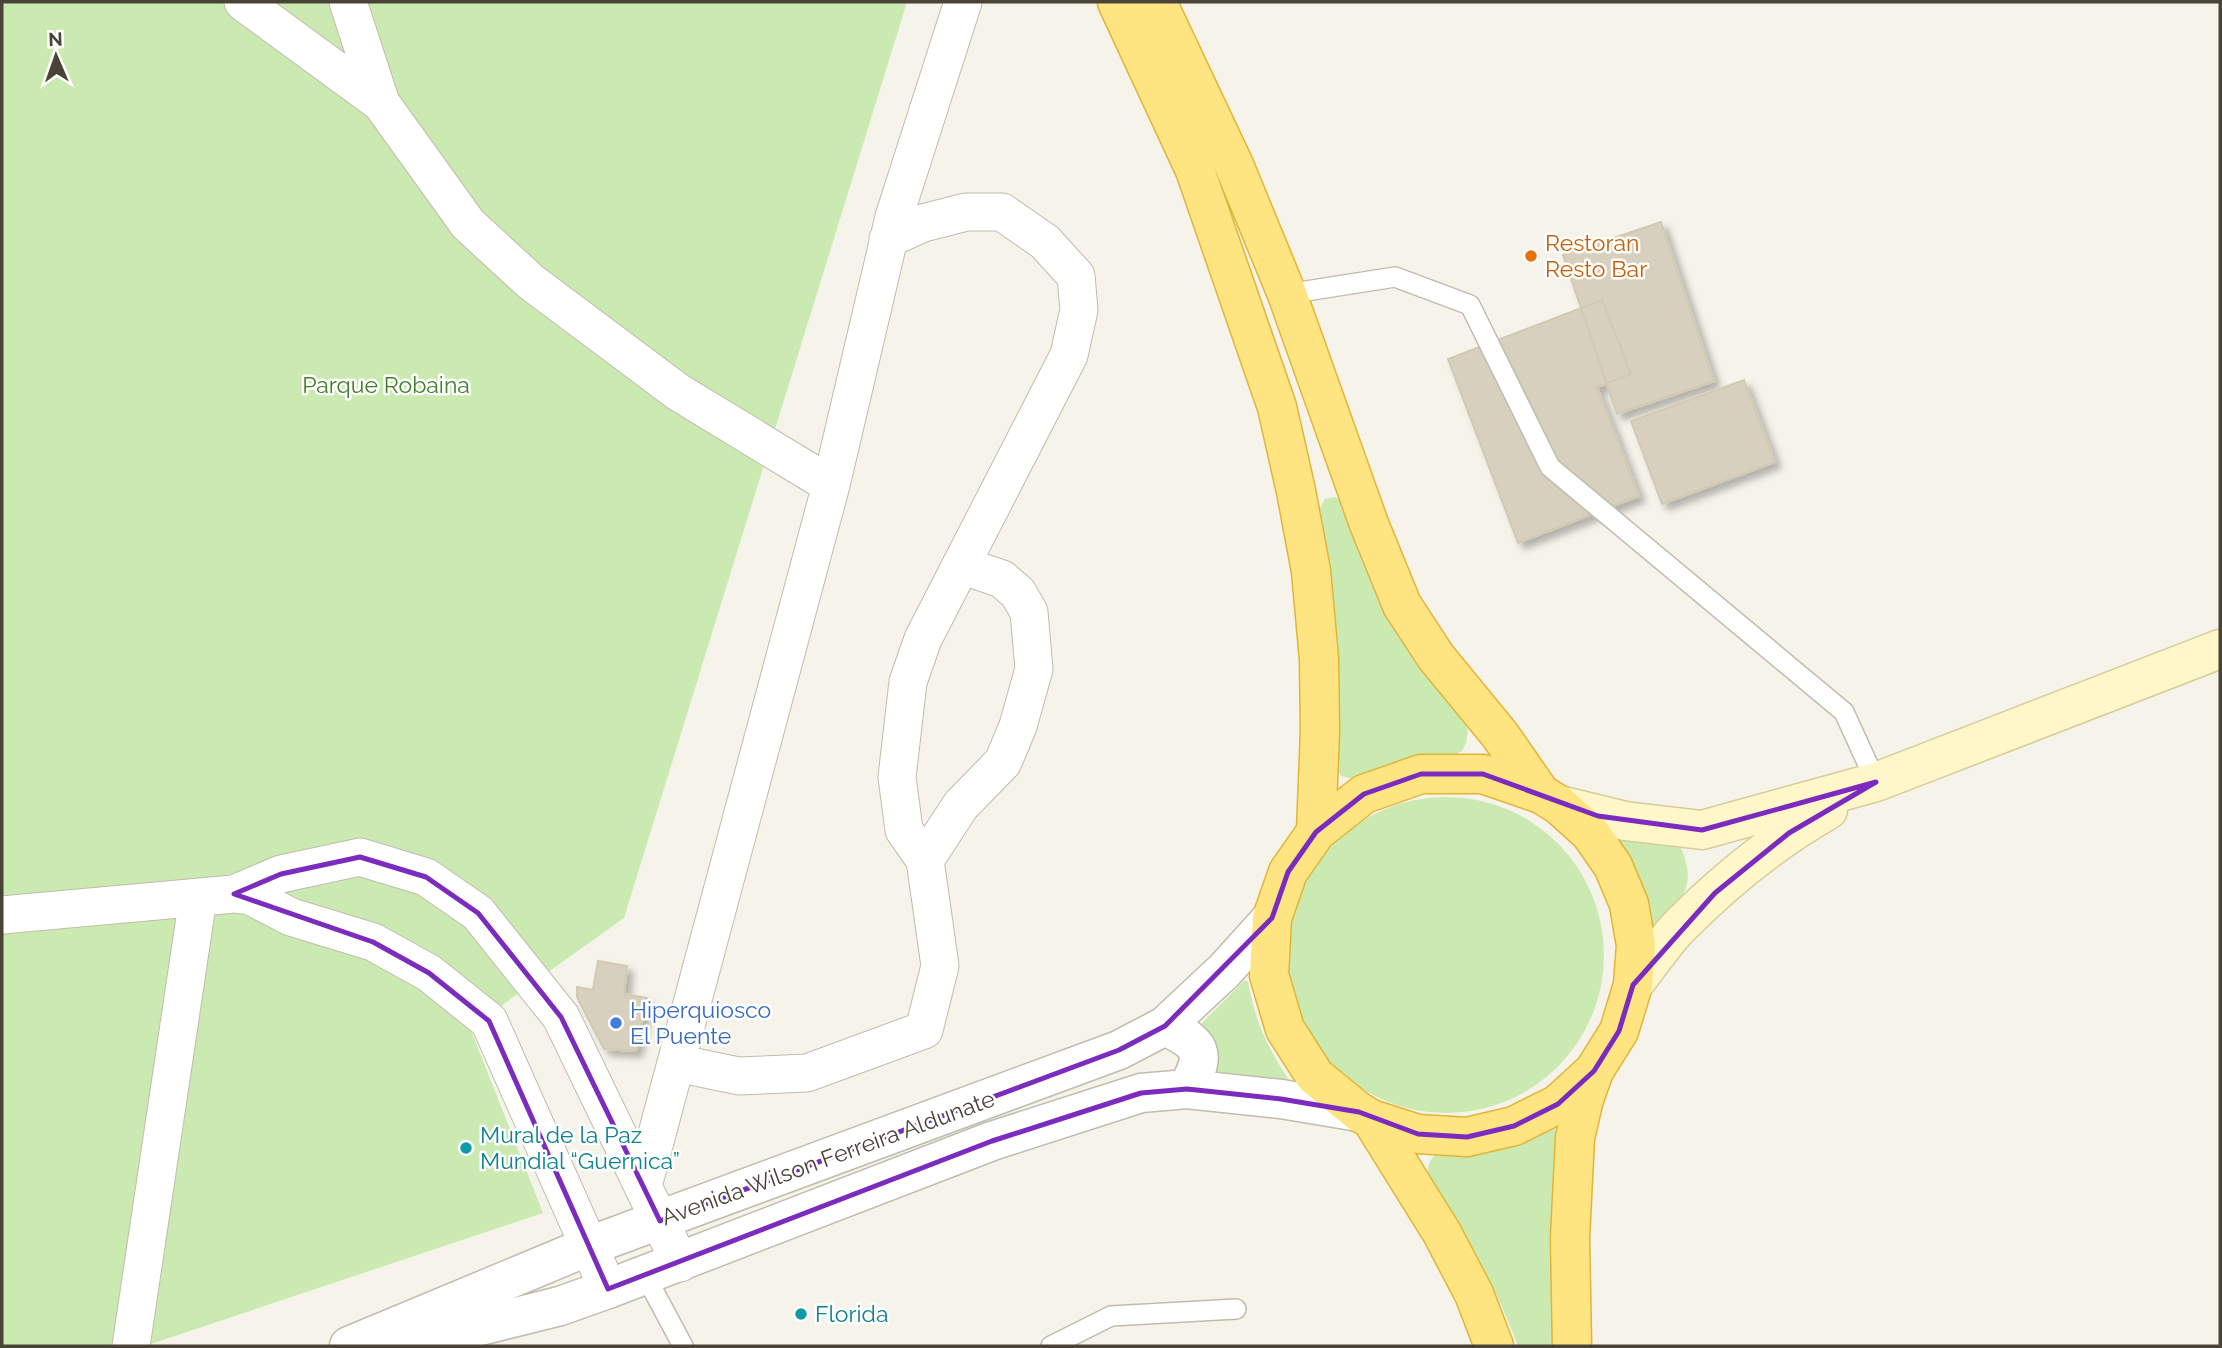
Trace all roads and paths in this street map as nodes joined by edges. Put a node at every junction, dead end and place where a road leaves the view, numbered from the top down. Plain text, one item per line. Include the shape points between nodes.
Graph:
1 (243, 2) edge
2 (348, 2) edge
3 (963, 2) edge
4 (1117, 2) edge
5 (1157, 2) edge
6 (381, 103) junction
7 (888, 239) junction
8 (1287, 294) junction
9 (831, 485) junction
10 (961, 565) junction
11 (2220, 649) edge
12 (1876, 782) junction
13 (1550, 800) junction
14 (1316, 832) junction
15 (925, 859) junction
16 (234, 894) junction
17 (198, 898) junction
18 (2, 915) edge
19 (1272, 918) junction
20 (1633, 985) junction
21 (1166, 1026) junction
22 (676, 1063) junction
23 (1594, 1071) junction
24 (1187, 1089) junction
25 (1365, 1115) junction
26 (643, 1186) junction
27 (660, 1221) junction
28 (589, 1246) junction
29 (680, 1263) junction
30 (645, 1275) junction
31 (608, 1289) junction
32 (1236, 1309) dead end
33 (131, 1346) edge
34 (349, 1346) edge
35 (398, 1346) edge
36 (683, 1346) edge
37 (1051, 1346) edge
38 (1494, 1346) edge
39 (1572, 1346) edge

1 - 6 street
2 - 6 street
3 - 7 street
4 - 14 highway via 1195,170 1277,407 1311,571 1317,634
5 - 8 highway via 1234,165
6 - 9 street via 468,225 531,282 678,391
7 - 9 street
7 - 10 street via 923,223 966,212 1002,212 1045,242 1076,276 1080,310 1069,355
8 - 12 lane via 1395,277 1470,305 1550,467 1844,712
8 - 13 highway via 1402,605 1436,657
9 - 22 street
10 - 15 street via 923,639 908,682 897,777 904,830
10 - 15 street via 1002,579 1018,593 1029,612 1034,669 1003,762 961,805
11 - 12 main road
12 - 13 main road via 1702,830 1625,821
12 - 20 main road via 1789,833 1715,893 1675,932
13 - 14 highway via 1483,774 1421,774 1364,794
13 - 20 highway via 1590,833 1613,866 1629,904 1636,944
14 - 19 highway via 1288,872
15 - 22 street via 940,966 924,1030 807,1073 738,1076
16 - 17 street
16 - 26 street via 281,874 360,857 426,877 478,913 562,1017
16 - 28 street via 373,942 429,973 489,1021
17 - 18 street
17 - 33 street
19 - 21 street, Avenida Wilson Ferreira Aldunate
19 - 25 highway via 1269,975 1284,1029 1315,1076
20 - 23 highway via 1619,1031
21 - 24 street via 1190,1038 1197,1050 1198,1068
21 - 27 street, Avenida Wilson Ferreira Aldunate via 1119,1050
22 - 26 street
23 - 25 highway via 1558,1104 1514,1126 1467,1137 1418,1134
23 - 39 highway via 1575,1138 1570,1238
24 - 25 street, Avenida Wilson Ferreira Aldunate via 1281,1099
24 - 29 street, Avenida Wilson Ferreira Aldunate via 1141,1093 992,1141
25 - 38 highway via 1442,1233 1474,1294
26 - 27 street
27 - 28 street, Avenida Wilson Ferreira Aldunate
27 - 29 street
28 - 31 street
28 - 34 street, Avenida Wilson Ferreira Aldunate
29 - 30 street, Avenida Wilson Ferreira Aldunate
30 - 31 street, Avenida Wilson Ferreira Aldunate
30 - 36 lane
31 - 35 street, Avenida Wilson Ferreira Aldunate via 560,1306
32 - 37 lane via 1111,1316

